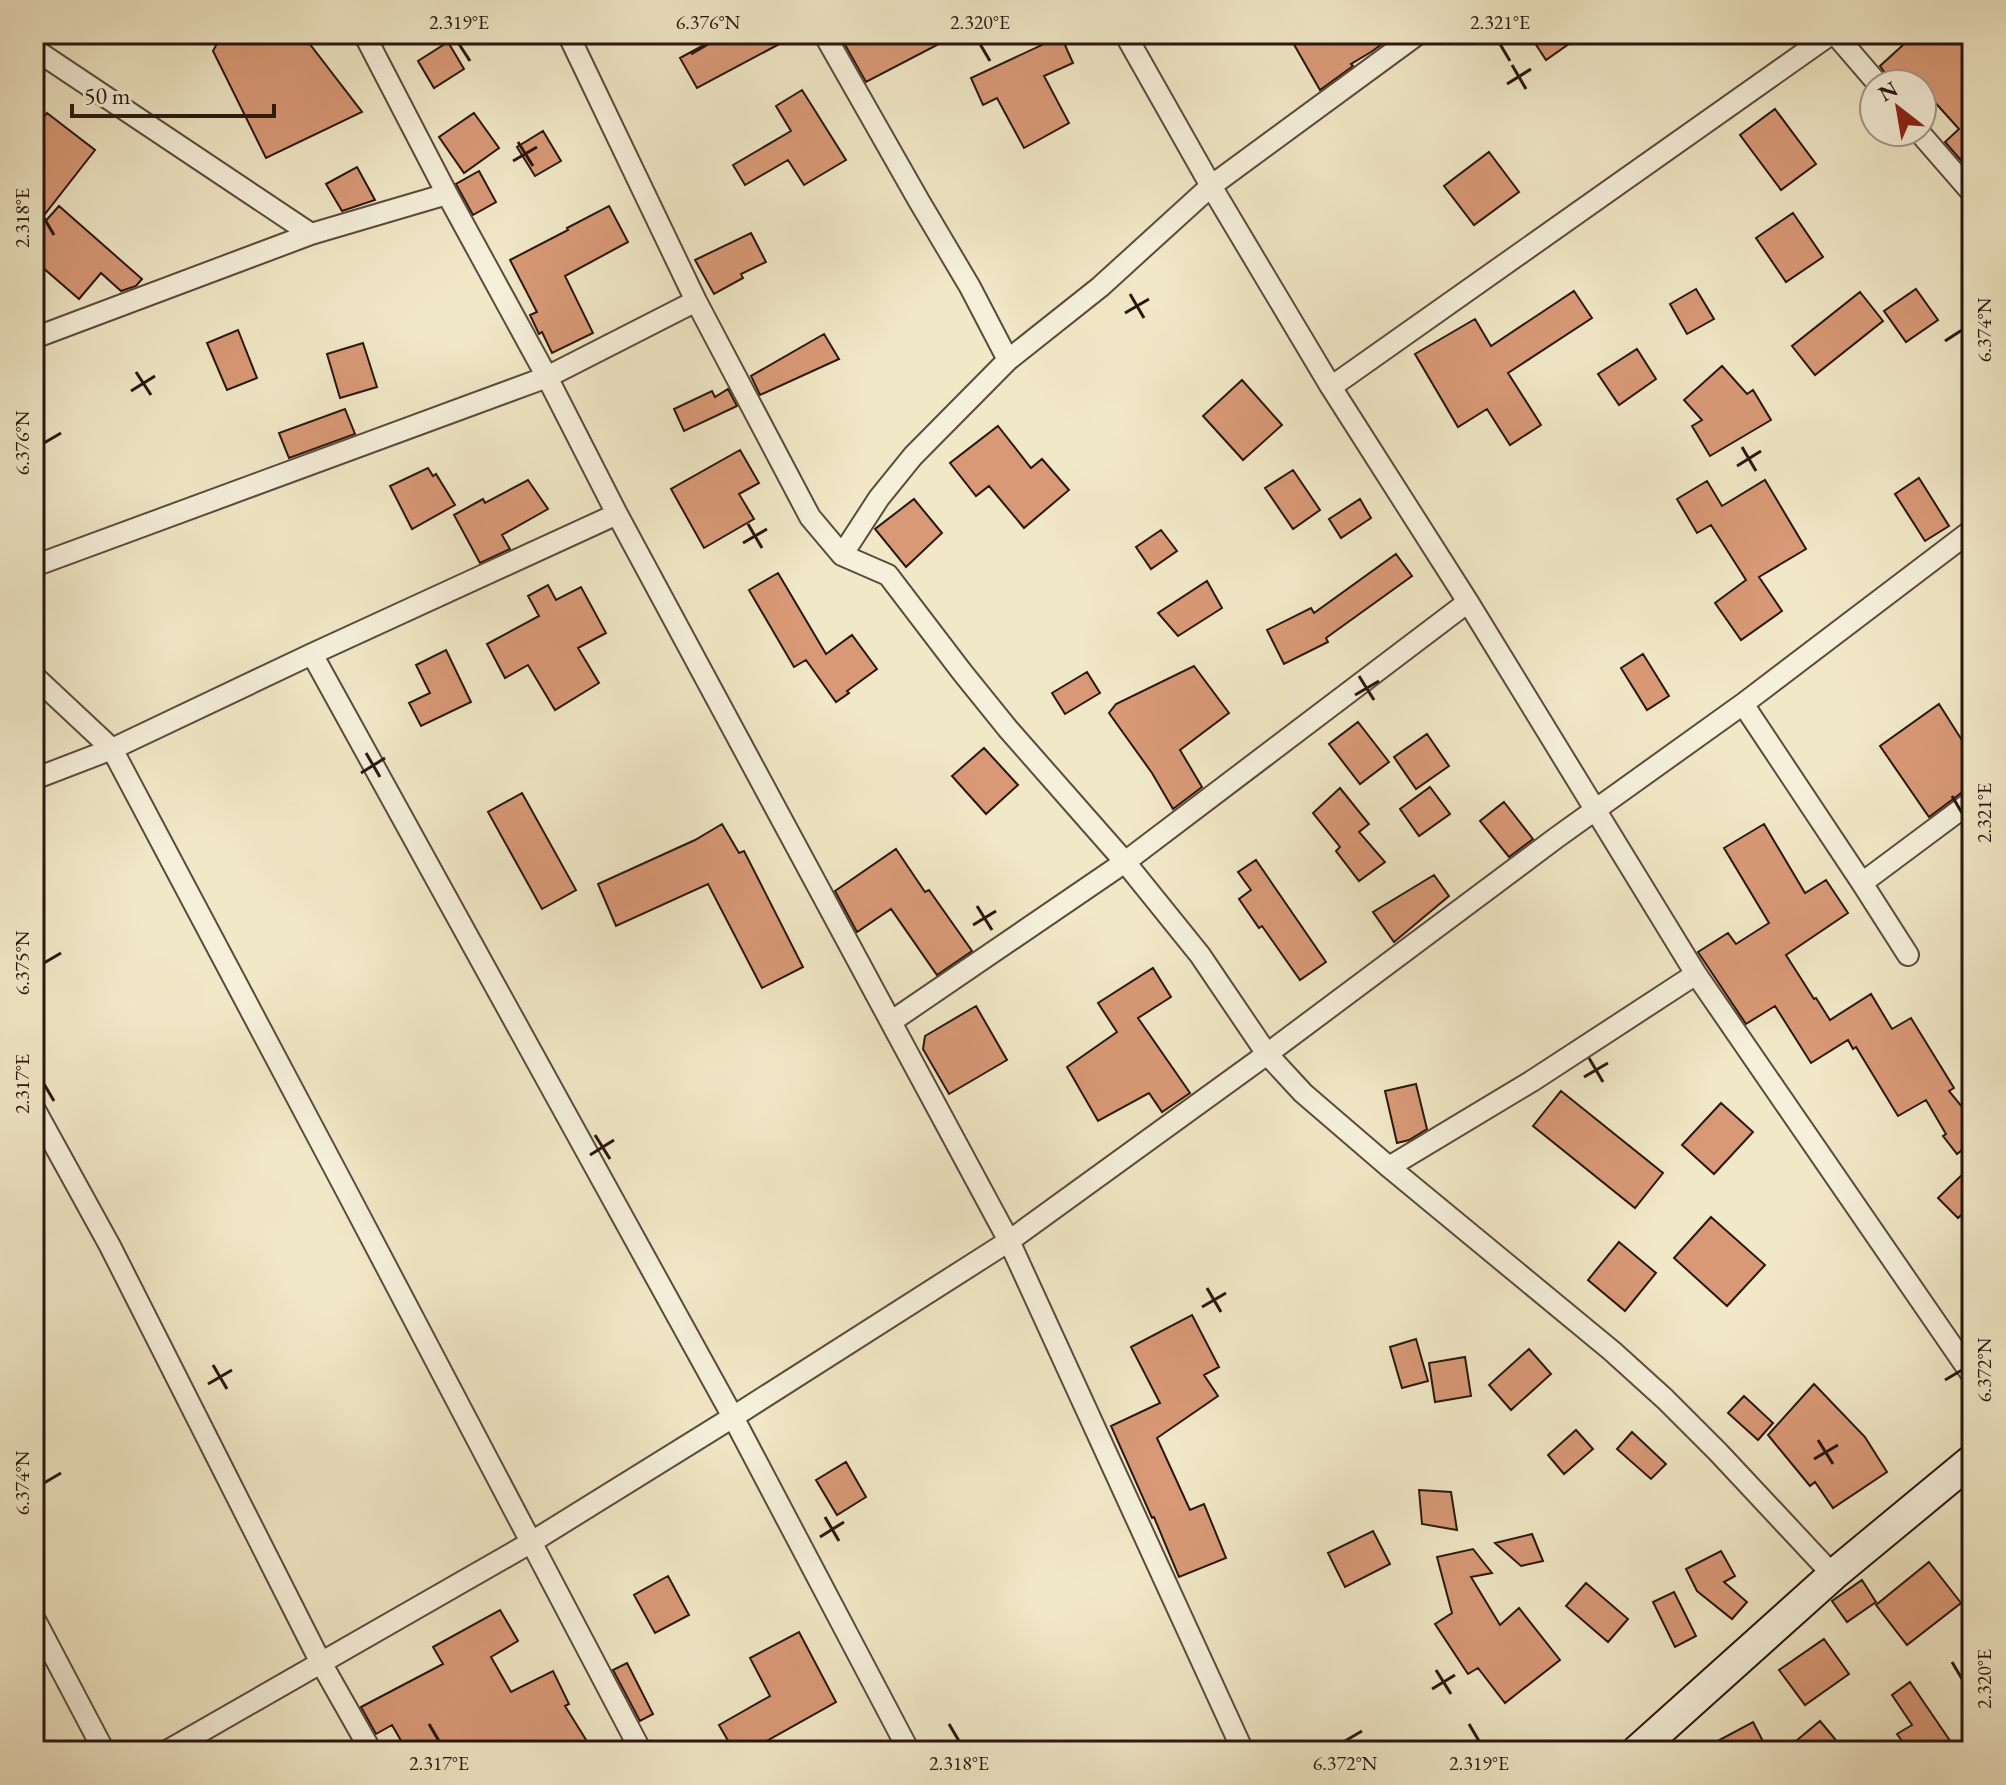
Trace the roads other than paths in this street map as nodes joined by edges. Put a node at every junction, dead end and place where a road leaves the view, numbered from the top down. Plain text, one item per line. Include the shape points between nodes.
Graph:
1 (364, 34) edge
2 (568, 34) edge
3 (824, 34) edge
4 (1125, 34) edge
5 (1418, 34) edge
6 (1833, 34) edge
7 (34, 49) edge
8 (1864, 68) edge
9 (1933, 148) edge
10 (1211, 186) junction
11 (1972, 193) edge
12 (447, 194) junction
13 (311, 234) junction
14 (696, 301) junction
15 (34, 338) edge
16 (1008, 360) junction
17 (547, 377) junction
18 (1331, 387) junction
19 (617, 514) junction
20 (1972, 530) edge
21 (842, 555) junction
22 (34, 566) edge
23 (1468, 602) junction
24 (312, 654) junction
25 (34, 676) edge
26 (1743, 704) junction
27 (112, 749) junction
28 (34, 779) edge
29 (1972, 801) edge
30 (1595, 810) junction
31 (1125, 862) junction
32 (1862, 883) junction
33 (1908, 955) dead end
34 (1696, 974) junction
35 (892, 1021) junction
36 (1267, 1054) junction
37 (34, 1108) edge
38 (1389, 1167) junction
39 (1009, 1241) junction
40 (1972, 1375) edge
41 (733, 1417) junction
42 (1972, 1460) edge
43 (530, 1543) junction
44 (1833, 1575) junction
45 (34, 1618) edge
46 (320, 1661) junction
47 (104, 1751) edge
48 (167, 1751) edge
49 (371, 1751) edge
50 (641, 1751) edge
51 (909, 1751) edge
52 (1243, 1751) edge
53 (1637, 1751) edge

1 - 12 street
2 - 14 street
3 - 16 street
4 - 10 street
5 - 10 street
6 - 8 street
6 - 18 street
7 - 13 street
9 - 11 street
10 - 16 street via 1100,287
10 - 18 street
12 - 13 street
12 - 17 street
13 - 15 street
14 - 17 street
14 - 21 street via 810,517
16 - 21 street via 913,456
17 - 19 street
17 - 22 street
18 - 23 street
19 - 24 street
19 - 35 street
20 - 26 street
21 - 31 street via 888,575 1008,729
23 - 30 street
23 - 31 street
24 - 27 street
24 - 41 street
25 - 27 street
26 - 30 street
26 - 32 street
27 - 28 street
27 - 43 street
29 - 32 street
30 - 34 street
30 - 36 street
31 - 35 street
31 - 36 street via 1200,955
32 - 33 street
34 - 38 street
34 - 40 street
35 - 39 street
36 - 38 street via 1303,1093
36 - 39 street
37 - 46 street via 110,1246
38 - 44 street via 1665,1399
39 - 41 street
39 - 52 street
41 - 43 street
41 - 51 street
42 - 44 street
43 - 46 street
43 - 50 street
44 - 53 street
45 - 47 street
46 - 48 street
46 - 49 street

